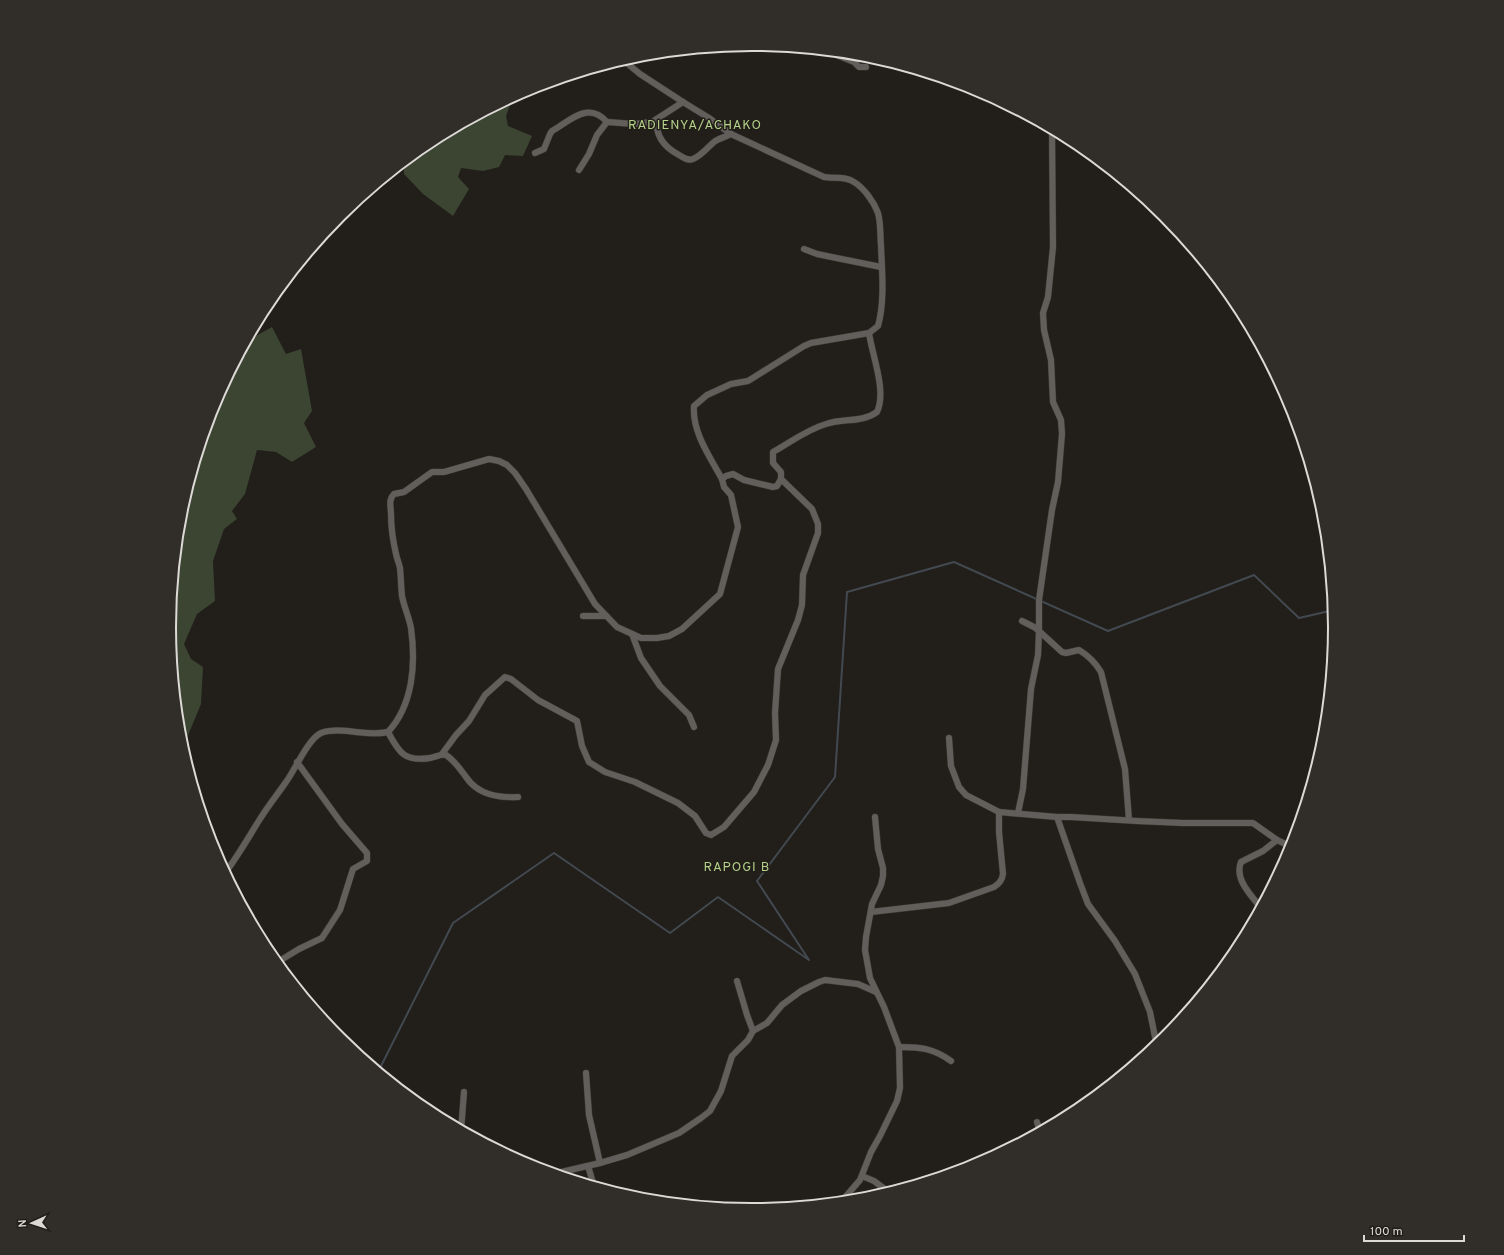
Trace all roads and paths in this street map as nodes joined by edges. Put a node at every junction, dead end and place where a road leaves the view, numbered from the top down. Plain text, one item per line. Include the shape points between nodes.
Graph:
1 (847, 59) edge
2 (630, 65) edge
3 (866, 67) dead end
4 (683, 102) junction
5 (657, 119) junction
6 (607, 122) junction
7 (731, 134) junction
8 (1052, 136) edge
9 (535, 154) dead end
10 (579, 170) dead end
11 (804, 249) dead end
12 (881, 267) junction
13 (869, 333) junction
14 (722, 479) junction
15 (781, 479) junction
16 (583, 616) dead end
17 (606, 616) junction
18 (1022, 621) dead end
19 (1039, 631) junction
20 (632, 634) junction
21 (694, 727) dead end
22 (388, 732) junction
23 (949, 738) dead end
24 (442, 754) junction
25 (297, 762) junction
26 (518, 797) dead end
27 (999, 812) junction
28 (1018, 812) junction
29 (875, 817) dead end
30 (1057, 817) junction
31 (1129, 820) junction
32 (1277, 840) junction
33 (1286, 844) edge
34 (228, 868) edge
35 (1258, 903) edge
36 (871, 912) junction
37 (282, 960) edge
38 (737, 981) dead end
39 (876, 992) junction
40 (753, 1031) junction
41 (1156, 1039) edge
42 (899, 1047) junction
43 (951, 1061) dead end
44 (586, 1073) dead end
45 (464, 1092) dead end
46 (1037, 1122) dead end
47 (461, 1125) edge
48 (1039, 1128) edge
49 (600, 1163) junction
50 (588, 1166) junction
51 (563, 1172) edge
52 (862, 1176) junction
53 (592, 1181) edge
54 (884, 1188) edge
55 (847, 1196) edge

1 - 3 street via 859,67
2 - 4 street
4 - 5 street
4 - 7 street
5 - 6 street via 644,124
5 - 7 street via 658,136 671,151 688,160 697,157 716,140
6 - 9 street via 596,113 579,114 552,131 544,149
6 - 10 street via 597,135 590,154
7 - 12 street via 824,177 844,178 859,185 878,213
8 - 19 street via 1053,247 1048,297 1043,313 1051,360 1053,402 1061,420 1062,434 1058,482 1039,600
11 - 12 street
12 - 13 street via 878,326
13 - 14 street via 811,343 748,381 731,384 707,395 694,406 693,415 702,442
13 - 15 street via 879,384 880,401 877,412 870,417 835,420 809,430 773,452 773,462 781,472
14 - 15 street via 732,474 744,480 773,487 777,486
14 - 20 street via 724,488 730,495 738,527 720,594 682,629 669,636 641,638
15 - 24 street via 812,509 818,524 818,533 803,575 802,605 798,620 778,669 776,740 768,765 754,792 724,828 711,835 706,833 695,816 678,803 635,782 605,772 589,762 582,746 577,721 538,700 511,678 505,677 485,695 469,721
16 - 17 street
17 - 20 street via 617,627
17 - 22 street via 595,604 526,489 507,465 489,459 444,472 432,472 404,492 394,494 390,499 402,597 411,628 412,676 404,704 395,725
18 - 19 street
19 - 28 street via 1038,655 1031,689 1024,789
19 - 31 street via 1062,652 1081,651 1095,661 1101,672 1125,769
20 - 21 street via 641,658 660,686 689,715
22 - 24 street via 396,747 406,757 432,758
22 - 25 street via 321,733
23 - 27 street via 951,766 959,787 966,795
24 - 26 street via 446,754 459,766 473,786 484,793 507,798
25 - 34 street
25 - 37 street via 368,856 367,861 353,869 340,910 322,938
27 - 28 street
27 - 36 street via 1003,874 1000,883 949,903
28 - 30 street
29 - 36 street via 883,876
30 - 31 street
30 - 41 street via 1088,904 1104,924 1135,974 1150,1012
31 - 32 street via 1253,823
32 - 33 street
32 - 35 street via 1263,851 1241,862 1239,867 1239,874 1246,888
36 - 39 street via 865,950
38 - 40 street
39 - 40 street via 858,984 825,980 782,1005 767,1023
39 - 42 street
40 - 49 street via 732,1056 721,1091 710,1111 679,1133 627,1155
42 - 43 street via 929,1049
42 - 52 street via 900,1088 897,1101
44 - 49 street via 589,1115
45 - 47 street
46 - 48 street
49 - 50 street
50 - 51 street
50 - 53 street
52 - 54 street
52 - 55 street

